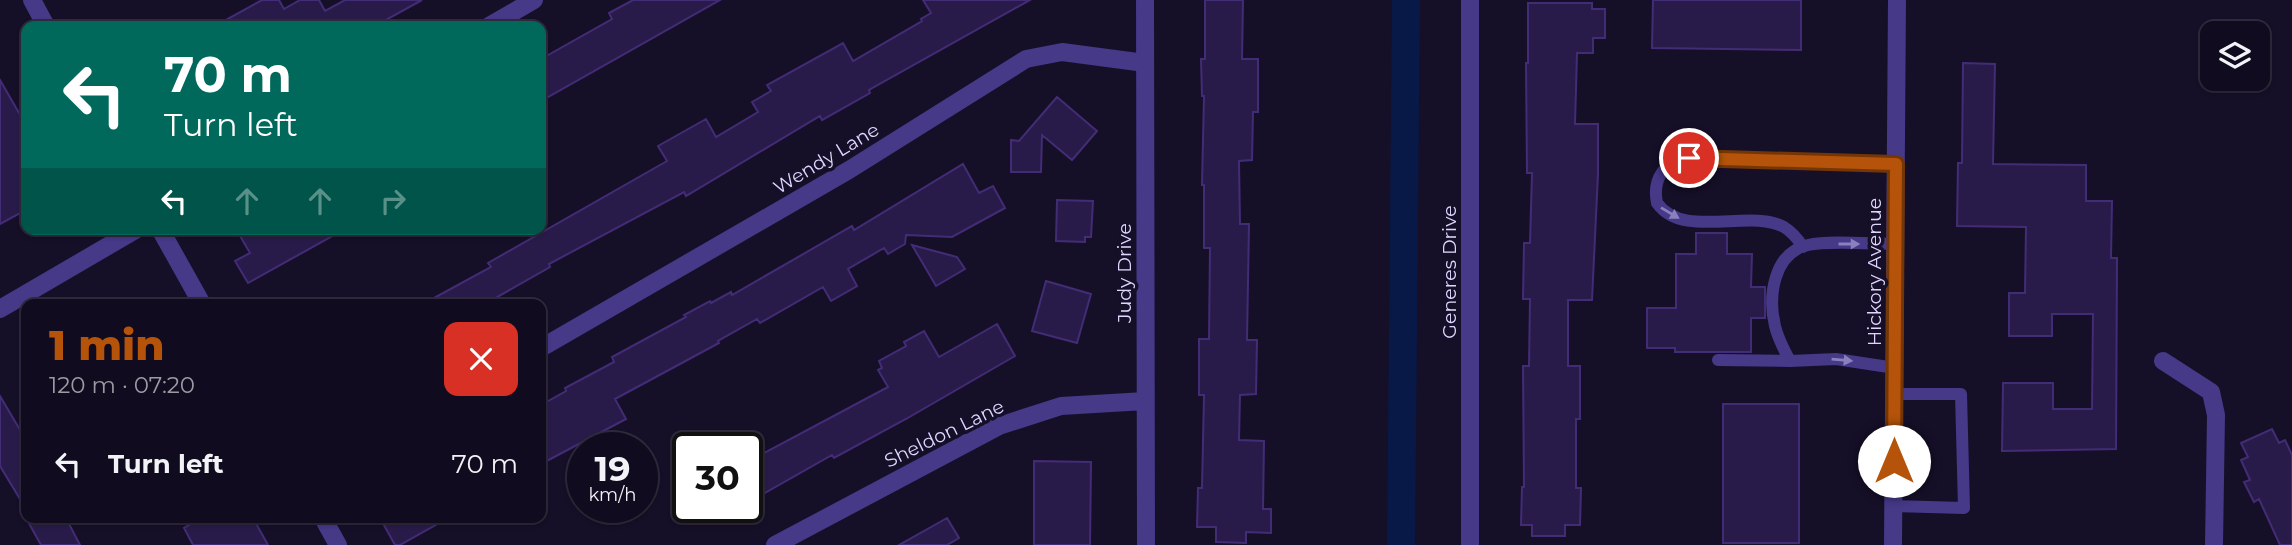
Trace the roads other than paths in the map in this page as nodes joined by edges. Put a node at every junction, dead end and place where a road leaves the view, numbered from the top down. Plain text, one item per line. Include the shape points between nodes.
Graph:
1 (32, 0) edge
2 (534, 0) edge
3 (1145, 0) edge
4 (1471, 0) edge
5 (1897, 0) edge
6 (43, 21) edge
7 (498, 21) edge
8 (1145, 63) junction
9 (1896, 164) junction
10 (127, 235) edge
11 (163, 235) edge
12 (1895, 244) junction
13 (1803, 247) junction
14 (199, 299) edge
15 (0, 309) edge
16 (546, 345) edge
17 (1718, 360) dead end
18 (1790, 361) junction
19 (2163, 361) dead end
20 (1895, 368) junction
21 (1894, 394) junction
22 (1145, 401) junction
23 (1894, 506) junction
24 (326, 523) edge
25 (338, 545) edge
26 (775, 545) edge
27 (1146, 545) edge
28 (1470, 545) edge
29 (1893, 545) edge
30 (2214, 545) edge

1 - 6 street
2 - 7 street
3 - 8 street, Judy Drive
4 - 28 street, Generes Drive
5 - 9 street, Hickory Avenue
8 - 16 street, Wendy Lane via 1062,52 1026,59 849,170
8 - 22 street, Judy Drive
9 - 12 street, Hickory Avenue
9 -> 13 lane via 1689,158 1668,165 1657,179 1657,202 1667,215 1775,224
10 - 15 street
11 - 14 street
13 -> 12 lane
12 - 20 street, Hickory Avenue
13 - 18 lane via 1781,265 1774,285 1773,314
17 - 18 lane
18 -> 20 lane via 1836,359
19 - 30 street via 2211,392 2216,415
20 - 21 street, Hickory Avenue
21 - 23 street, Hickory Avenue
21 - 23 lane via 1961,394 1964,508
22 - 26 street, Sheldon Lane via 1061,406 999,426
22 - 27 street, Judy Drive
23 - 29 street, Hickory Avenue
24 - 25 street

